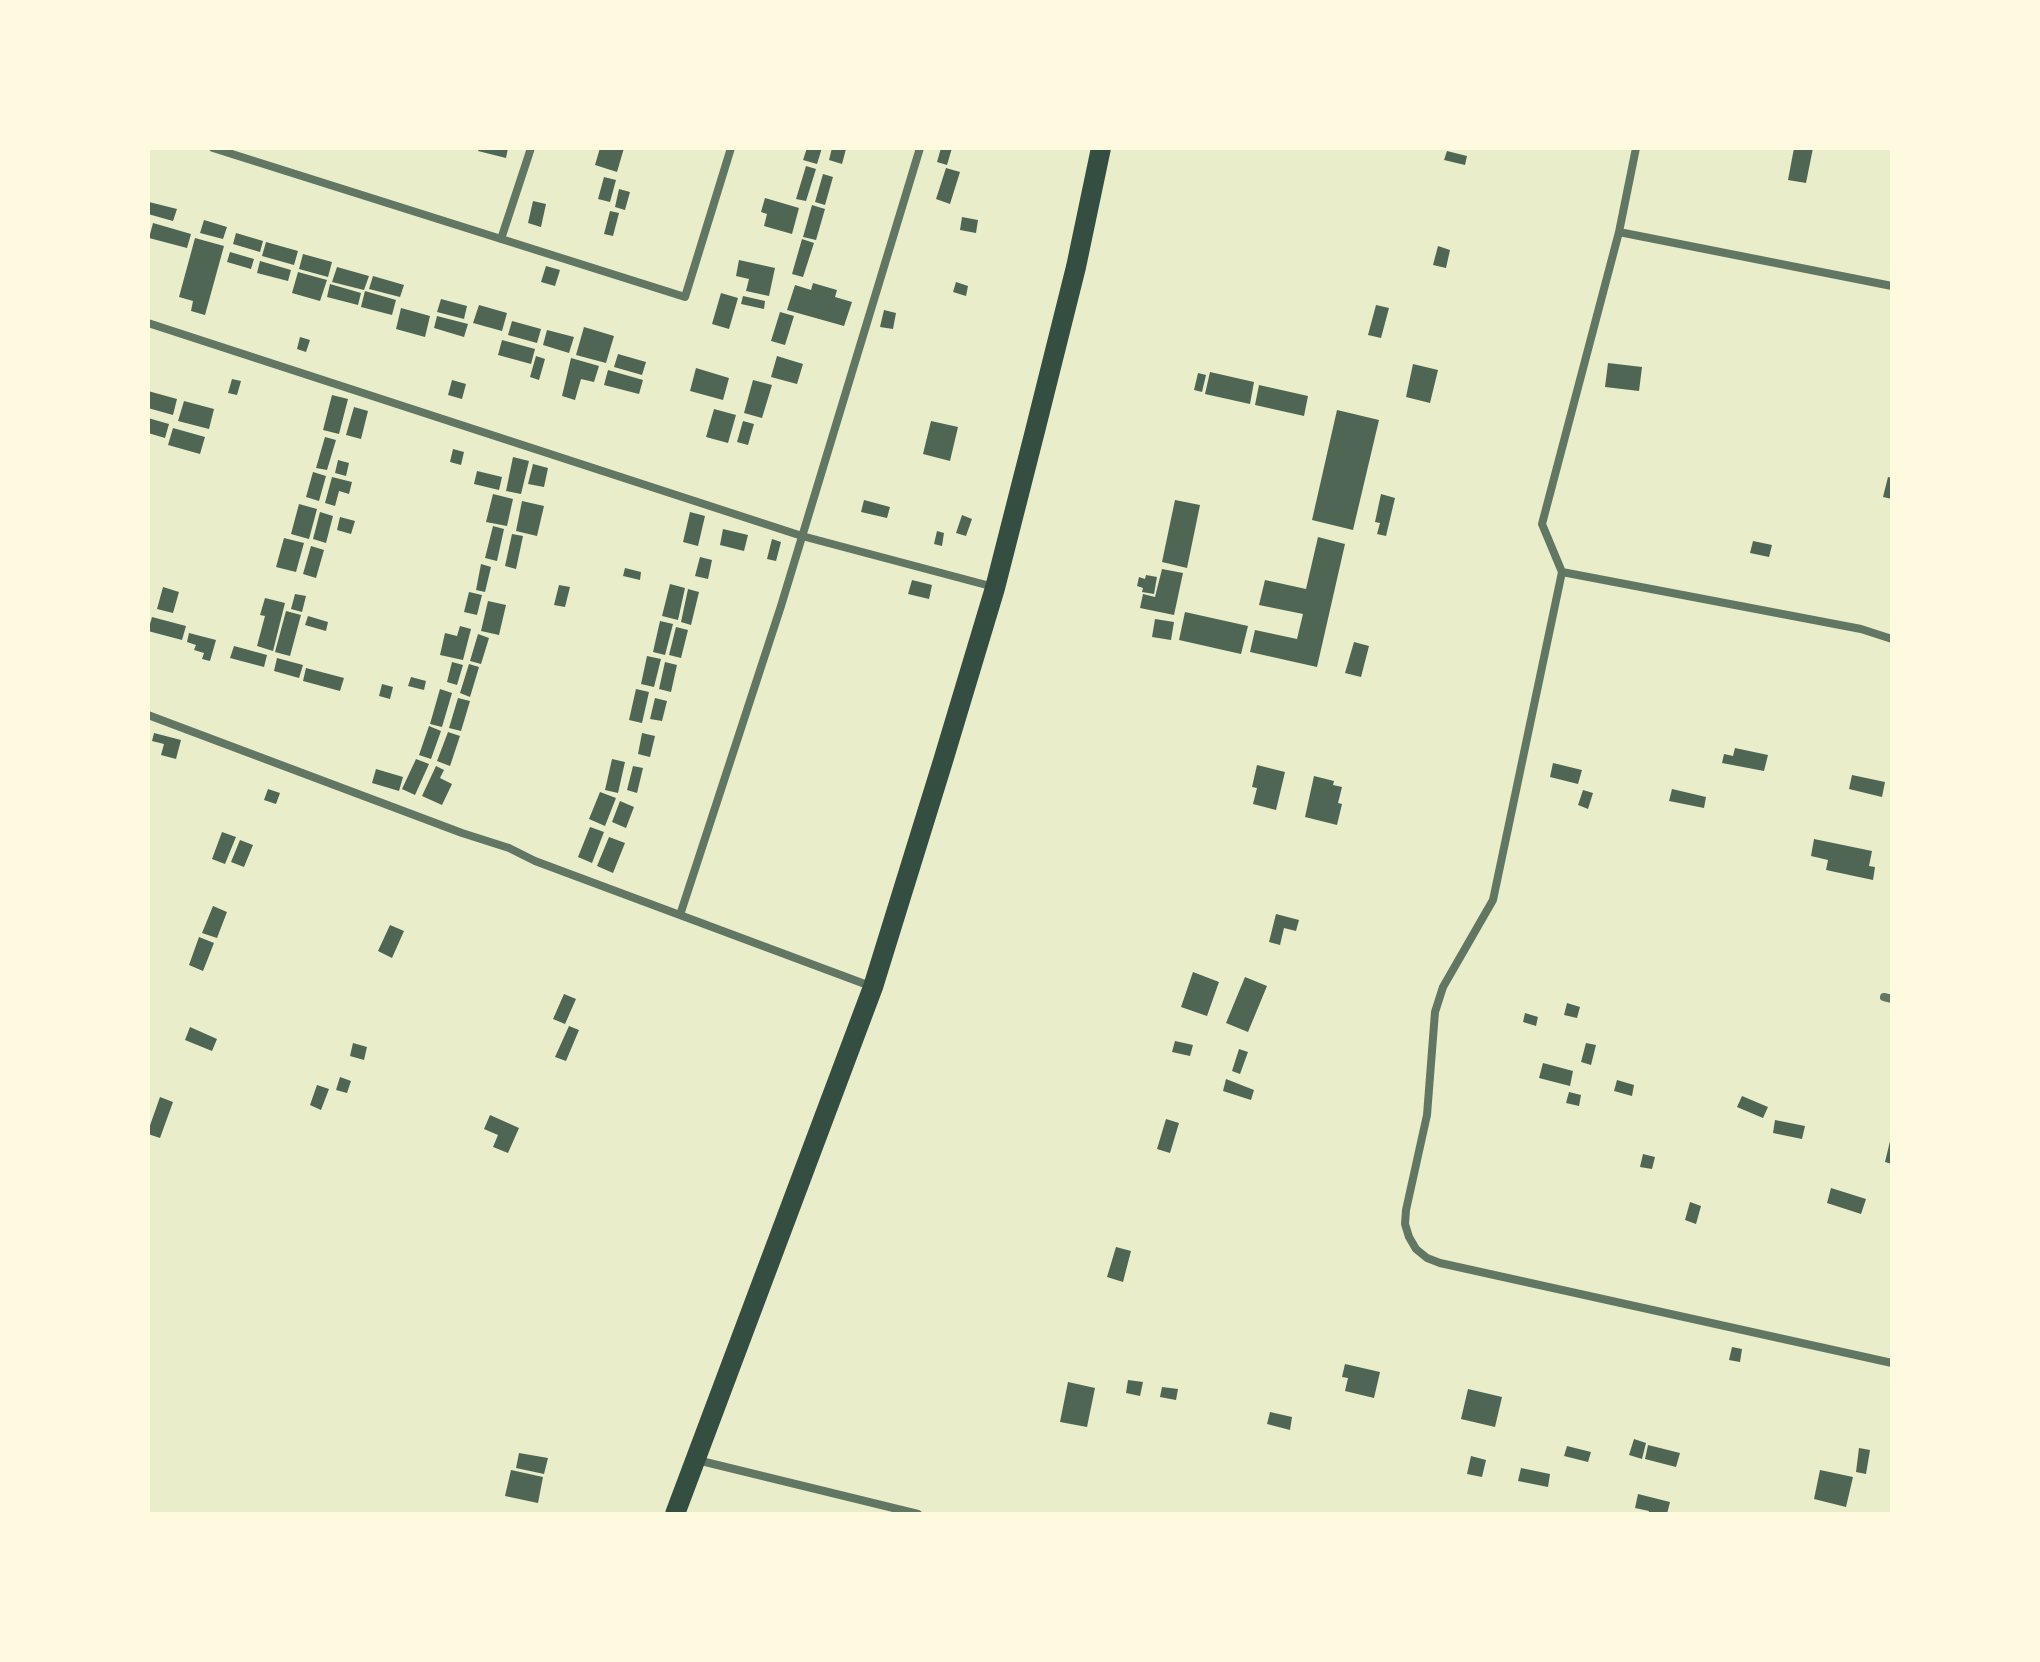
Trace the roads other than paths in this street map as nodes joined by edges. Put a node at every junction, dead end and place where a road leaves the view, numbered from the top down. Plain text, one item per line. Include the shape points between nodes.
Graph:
1 (213, 148) edge
2 (531, 148) edge
3 (731, 148) edge
4 (920, 148) edge
5 (1101, 148) edge
6 (1636, 148) edge
7 (1619, 232) junction
8 (501, 239) junction
9 (1892, 286) edge
10 (148, 323) edge
11 (802, 536) junction
12 (1562, 572) junction
13 (995, 588) junction
14 (1892, 639) edge
15 (148, 715) edge
16 (680, 915) junction
17 (873, 987) junction
18 (1892, 1363) edge
19 (695, 1459) junction
20 (675, 1514) edge
21 (918, 1514) edge

1 - 8 street
2 - 8 street
3 - 8 street via 685,297
4 - 11 street
5 - 13 main road
6 - 7 street
7 - 9 street
7 - 12 street via 1542,524
10 - 11 street
11 - 13 street
11 - 16 street
12 - 14 street
12 - 18 street via 1493,900 1435,1012 1427,1115 1406,1210 1409,1237 1416,1249 1440,1263
13 - 17 main road
15 - 16 street
16 - 17 street
17 - 19 main road
19 - 20 main road
19 - 21 street

